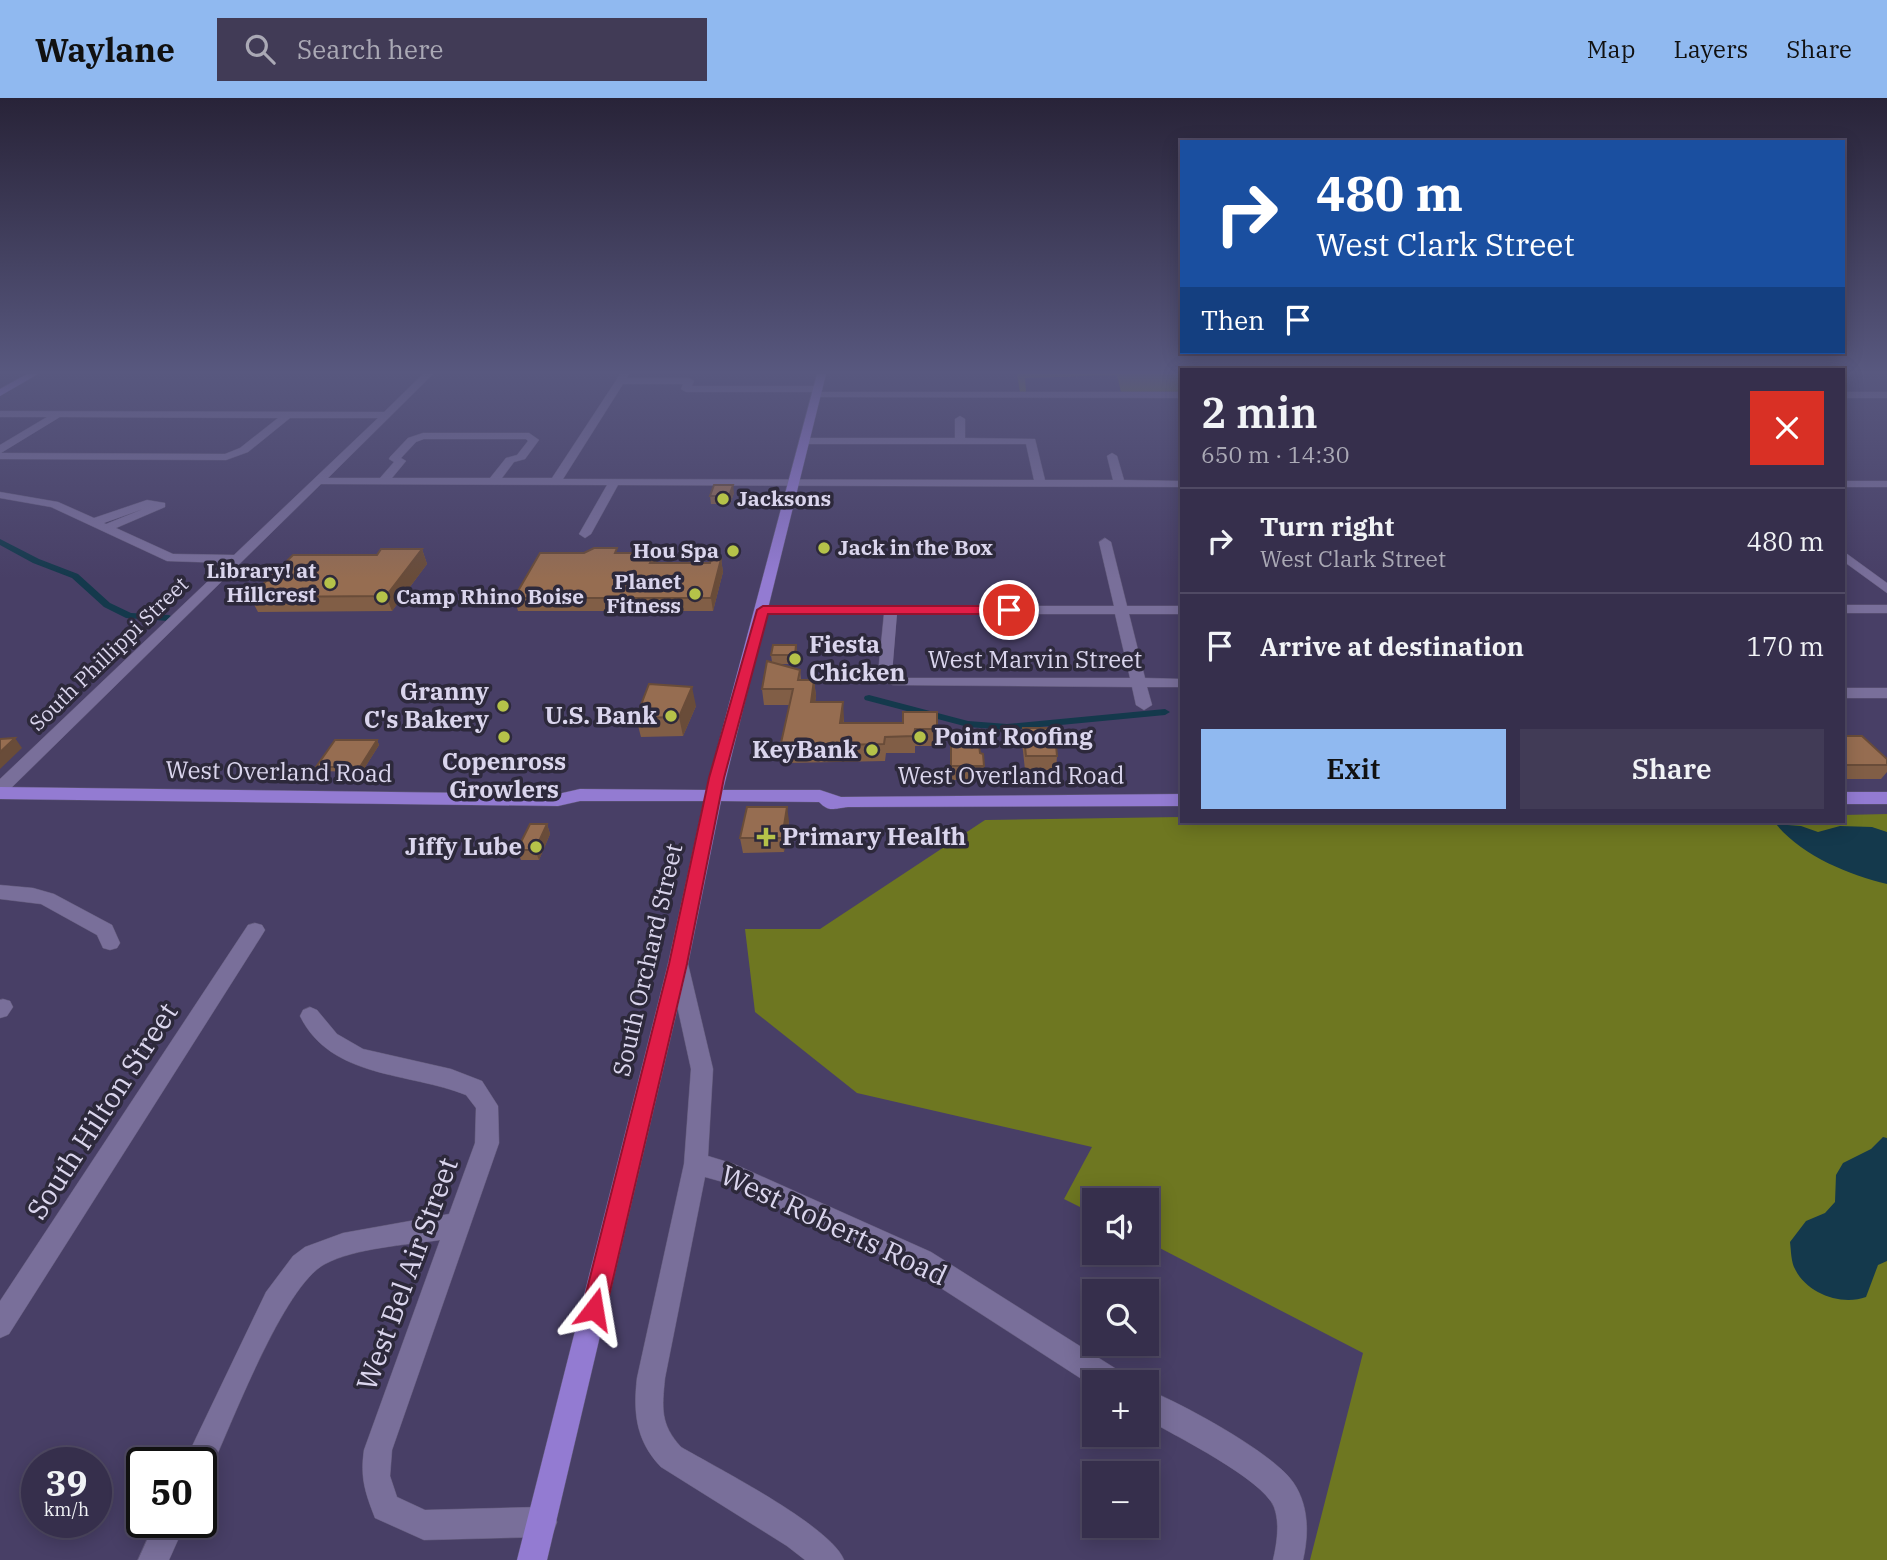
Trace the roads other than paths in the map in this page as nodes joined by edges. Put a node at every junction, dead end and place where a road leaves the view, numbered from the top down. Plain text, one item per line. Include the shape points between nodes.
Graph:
1 (254, 442) edge
2 (359, 442) edge
3 (410, 442) edge
4 (532, 442) edge
5 (581, 442) edge
6 (804, 442) edge
7 (1031, 442) edge
8 (0, 456) edge
9 (1112, 456) dead end
10 (1845, 470) edge
11 (318, 481) junction
12 (382, 482) junction
13 (493, 482) junction
14 (555, 483) junction
15 (614, 483) junction
16 (794, 484) junction
17 (1040, 484) junction
18 (1119, 484) junction
19 (1180, 484) edge
20 (1845, 484) edge
21 (1879, 486) edge
22 (0, 495) edge
23 (94, 523) junction
24 (106, 528) junction
25 (585, 534) dead end
26 (1105, 542) dead end
27 (1845, 557) edge
28 (237, 559) junction
29 (1887, 589) edge
30 (1845, 609) edge
31 (1887, 609) edge
32 (763, 610) junction
33 (891, 610) junction
34 (1121, 610) junction
35 (1180, 610) edge
36 (1139, 683) junction
37 (1180, 683) edge
38 (1845, 693) edge
39 (1887, 693) edge
40 (1144, 705) dead end
41 (0, 791) edge
42 (1845, 798) edge
43 (1887, 798) edge
44 (1180, 800) edge
45 (712, 801) junction
46 (0, 892) edge
47 (255, 930) dead end
48 (110, 943) dead end
49 (678, 964) junction
50 (310, 1016) dead end
51 (696, 1164) junction
52 (457, 1225) junction
53 (3, 1317) edge
54 (1092, 1370) edge
55 (1159, 1412) edge
56 (207, 1447) edge
57 (542, 1522) junction
58 (163, 1538) edge
59 (153, 1560) edge
60 (532, 1560) edge
61 (829, 1560) edge
62 (1288, 1560) edge

1 - 8 street via 233,456
2 - 11 street, South Phillippi Street
3 - 12 street via 394,458 401,461
4 - 13 street
5 - 14 street
6 - 16 main road, South Orchard Street
7 - 17 street
9 - 18 street
10 - 21 street
11 - 12 street
11 - 28 street, South Phillippi Street
12 - 13 street
13 - 14 street
14 - 15 street
15 - 16 street
15 - 25 street
16 - 17 street
16 - 32 main road, South Orchard Street
17 - 18 street
18 - 19 street
20 - 21 street
22 - 23 street via 52,503
23 - 24 street
23 - 24 street via 146,503 160,505
24 - 28 street via 171,558
26 - 34 street
27 - 29 street
28 - 41 street, South Phillippi Street
30 - 31 street
32 - 33 street
32 - 45 main road, South Orchard Street
33 - 34 street
33 - 36 street, West Marvin Street via 885,674 898,682
34 - 35 street
34 - 36 street
36 - 37 street, West Marvin Street
36 - 40 street
38 - 39 street
41 - 45 main road, West Overland Road via 558,800 575,806
42 - 43 main road
44 - 45 main road, West Overland Road via 840,802 818,808
45 - 49 main road, South Orchard Street
46 - 48 street via 47,899 105,930
47 - 53 street, South Hilton Street
49 - 51 street via 702,1069
49 - 57 main road, South Orchard Street
50 - 52 street, West Bel Air Street via 328,1040 357,1056 451,1079 474,1088 487,1106 487,1143
51 - 54 street, West Roberts Road via 726,1172 922,1261
51 - 61 street via 651,1378 650,1426 658,1445 671,1457 799,1535
52 - 56 street via 348,1244 315,1255 289,1278
52 - 57 street, West Bel Air Street via 378,1450 375,1476 386,1507 424,1525
55 - 62 street via 1265,1475 1282,1492 1292,1518
57 - 60 main road, South Orchard Street
58 - 59 street

